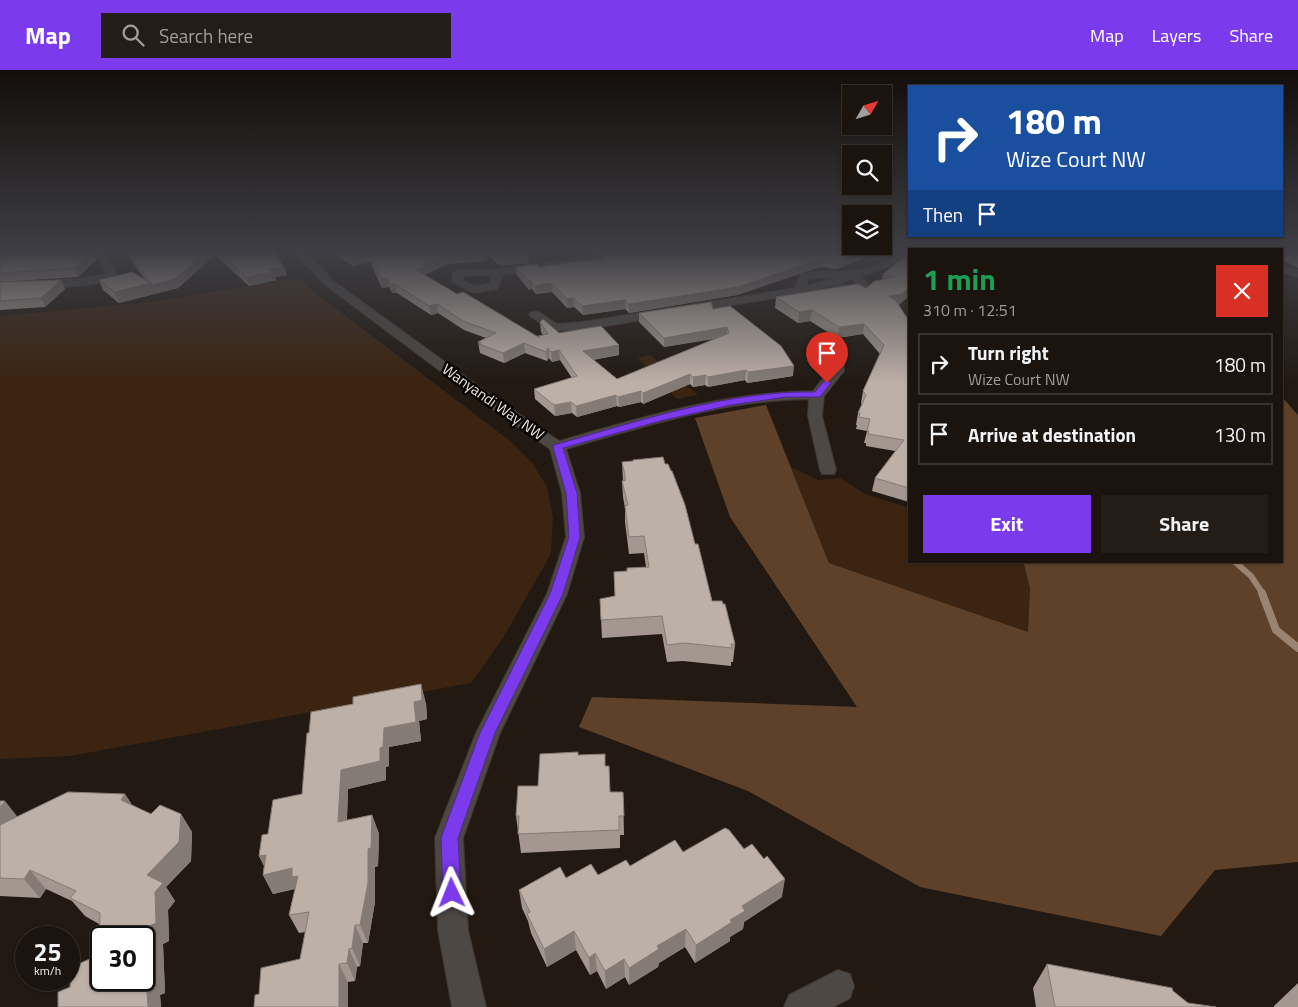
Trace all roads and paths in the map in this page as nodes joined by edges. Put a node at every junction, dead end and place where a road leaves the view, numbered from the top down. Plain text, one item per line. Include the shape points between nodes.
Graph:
1 (347, 296) edge
2 (768, 296) edge
3 (535, 315) dead end
4 (836, 358) dead end
5 (817, 395) junction
6 (557, 447) junction
7 (828, 470) dead end
8 (838, 986) dead end
9 (470, 1007) edge
10 (801, 1007) edge

1 - 6 street, Wanyandi Way NW
2 - 3 street via 555,328
4 - 5 street via 837,371
5 - 6 street via 786,394 731,402
5 - 7 street via 815,416
6 - 9 street, Wanyandi Way NW via 572,493 575,537 556,594 488,733 449,838 453,930
8 - 10 street

